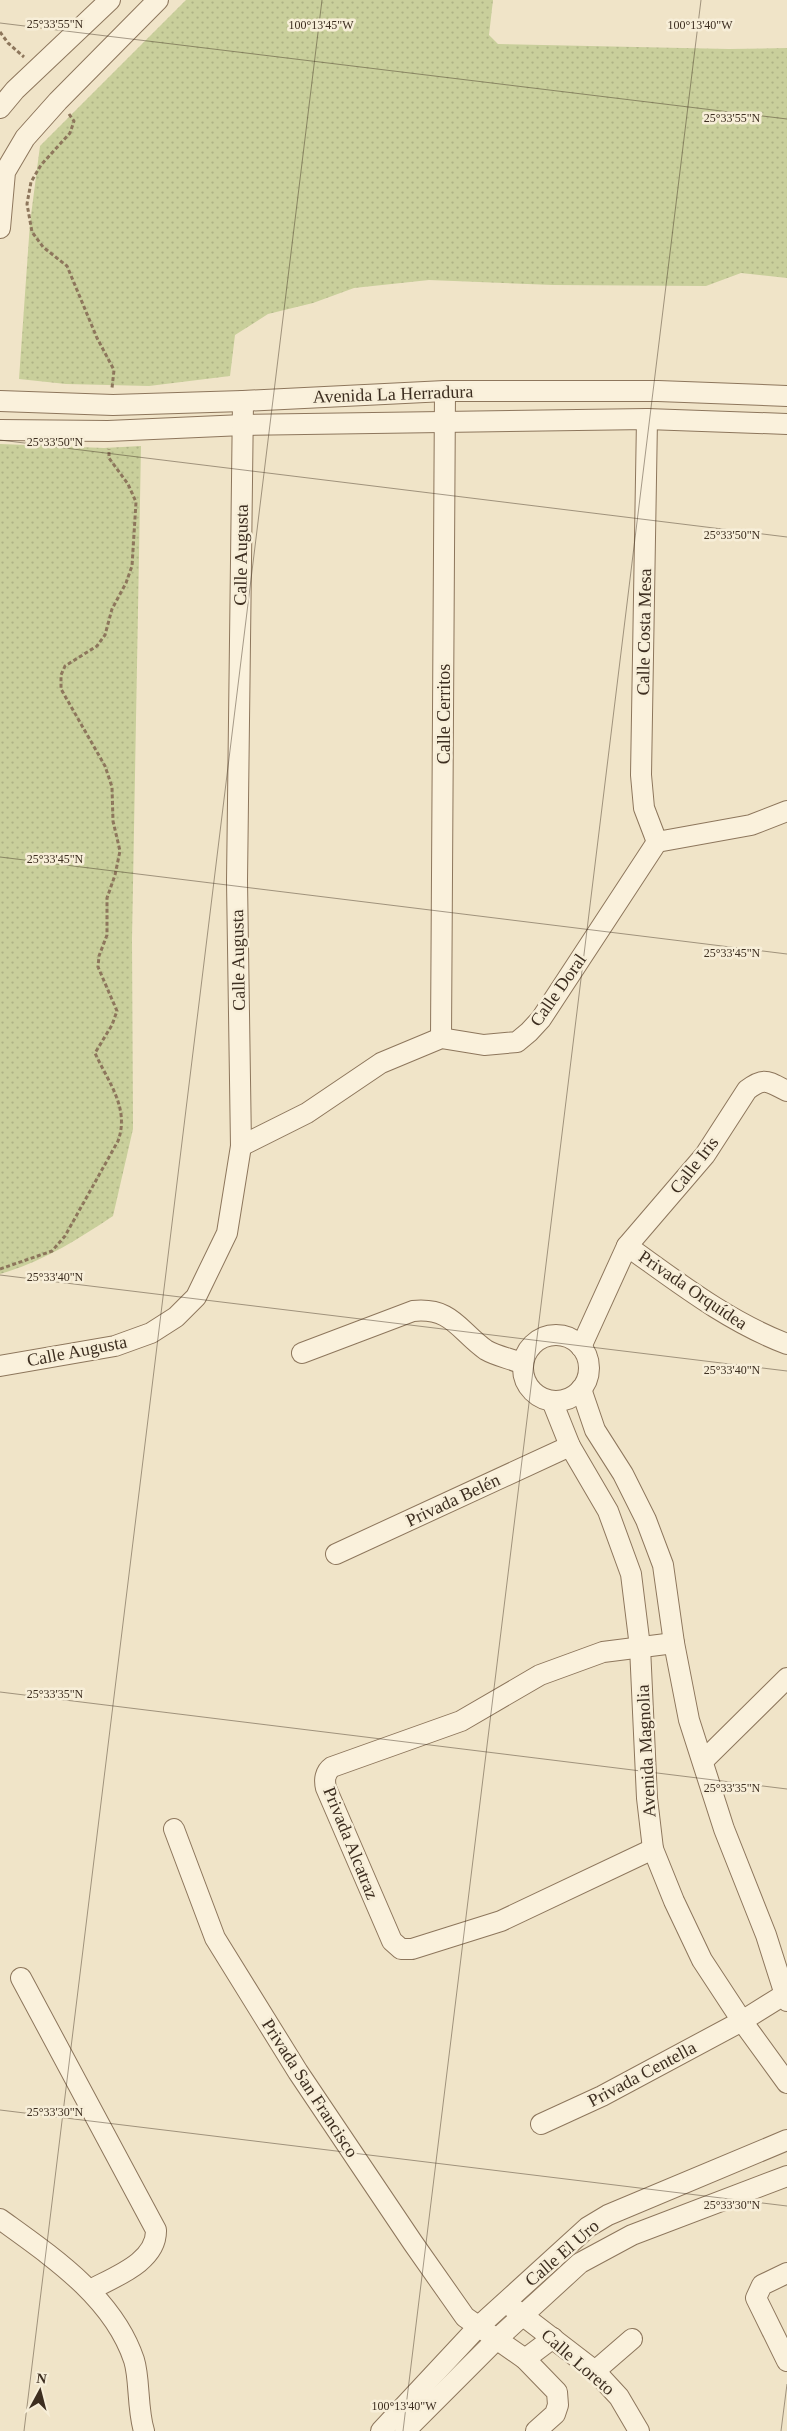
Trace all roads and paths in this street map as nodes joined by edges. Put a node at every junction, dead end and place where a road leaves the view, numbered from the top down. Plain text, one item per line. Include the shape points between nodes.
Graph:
1 (110, 0) edge
2 (158, 0) edge
3 (93, 9) edge
4 (0, 32) edge
5 (36, 70) junction
6 (58, 100) junction
7 (0, 108) edge
8 (3, 172) edge
9 (0, 228) edge
10 (445, 391) junction
11 (787, 396) edge
12 (0, 401) edge
13 (242, 402) junction
14 (113, 404) junction
15 (648, 419) junction
16 (446, 420) junction
17 (787, 424) edge
18 (243, 425) junction
19 (0, 430) edge
20 (108, 431) junction
21 (787, 812) edge
22 (657, 842) junction
23 (441, 1038) junction
24 (787, 1091) edge
25 (241, 1146) junction
26 (627, 1246) junction
27 (0, 1270) edge
28 (787, 1344) edge
29 (581, 1347) junction
30 (302, 1353) dead end
31 (523, 1364) junction
32 (0, 1366) edge
33 (582, 1389) junction
34 (552, 1401) junction
35 (570, 1446) junction
36 (336, 1554) dead end
37 (674, 1644) junction
38 (640, 1647) junction
39 (787, 1678) edge
40 (703, 1761) junction
41 (174, 1829) dead end
42 (653, 1849) junction
43 (21, 1978) dead end
44 (786, 1996) edge
45 (742, 2021) junction
46 (787, 2083) edge
47 (541, 2124) dead end
48 (787, 2140) edge
49 (787, 2176) edge
50 (0, 2219) edge
51 (787, 2273) edge
52 (90, 2290) junction
53 (506, 2303) junction
54 (524, 2316) junction
55 (478, 2327) junction
56 (553, 2338) junction
57 (497, 2339) junction
58 (632, 2339) dead end
59 (525, 2358) junction
60 (787, 2361) edge
61 (595, 2371) junction
62 (144, 2431) edge
63 (381, 2431) edge
64 (405, 2431) edge
65 (536, 2431) edge
66 (639, 2431) edge

1 - 3 street
2 - 6 street
3 - 5 street
4 - 5 path
5 - 7 street
6 - 8 street via 25,138
6 - 14 path via 74,120 70,133 41,165 31,182 27,204 32,232 43,247 67,266 114,370
8 - 9 street
10 - 11 street, Avenida La Herradura via 658,390
10 - 13 street, Avenida La Herradura
10 - 16 street, Calle Cerritos
12 - 14 street, Avenida La Herradura
13 - 14 street, Avenida La Herradura
13 - 18 street, Calle Augusta
15 - 16 street, Avenida La Herradura
15 - 17 street, Avenida La Herradura
15 - 22 street, Calle Costa Mesa via 641,775 644,808
16 - 18 street, Avenida La Herradura
16 - 23 street, Calle Cerritos
18 - 20 street, Avenida La Herradura
18 - 25 street, Calle Augusta via 237,881
19 - 20 street, Avenida La Herradura
20 - 27 path via 109,458 128,484 136,502 132,566 112,609 105,635 97,646 65,666 61,689 105,766 112,787 113,821 120,851 116,875 107,898 107,935 98,967 117,1012 95,1053 117,1095 123,1118 122,1130 65,1236 52,1250
21 - 22 street via 751,825
22 - 23 street, Calle Doral via 529,1032 517,1042 504,1045
23 - 25 street via 380,1063 307,1113
24 - 26 street, Calle Iris via 766,1080 756,1082 747,1090 705,1155
25 - 32 street, Calle Augusta via 227,1233 196,1297 176,1317 151,1333 114,1346
26 - 28 street, Privada Orquídea via 725,1316
26 - 29 street, Calle Iris
29 - 31 street via 572,1339 550,1336 532,1346
29 - 33 street via 589,1368
30 - 31 street via 413,1311 426,1310 450,1317 487,1350
31 - 34 street via 527,1384 533,1392
33 - 34 street via 573,1396
33 - 37 street via 595,1430 623,1474 646,1520 663,1565
34 - 35 street, Avenida Magnolia
35 - 36 street, Privada Belén
35 - 38 street, Avenida Magnolia via 608,1511 622,1546 631,1574
37 - 38 street, Privada Alcatraz
37 - 40 street via 690,1720
38 - 42 street, Avenida Magnolia via 646,1798
38 - 42 street, Privada Alcatraz via 603,1652 540,1675 461,1721 332,1767 325,1783 392,1941 401,1949 412,1949 501,1921
39 - 40 street
40 - 44 street via 724,1829
41 - 55 street, Privada San Francisco via 216,1938 255,2005 413,2243 465,2317
42 - 45 street, Avenida Magnolia via 702,1960
43 - 52 street via 156,2230 154,2243 140,2260
44 - 45 street, Privada Centella
45 - 46 street, Avenida Magnolia
45 - 47 street, Privada Centella via 602,2096
48 - 53 street, Calle El Uro via 608,2214 588,2227
49 - 54 street, Calle El Uro via 667,2220 597,2252 574,2268
50 - 52 street
51 - 60 street via 767,2281 757,2292 757,2304
52 - 62 street via 128,2342 135,2362
53 - 54 street, Calle Loreto
53 - 55 street, Calle El Uro
54 - 56 street, Calle Loreto
54 - 57 street, Calle El Uro
55 - 57 street, Calle Loreto
55 - 63 street, Calle El Uro
56 - 59 street
56 - 61 street, Calle Loreto
57 - 59 street, Calle Loreto
57 - 64 street, Calle El Uro
58 - 61 street
59 - 65 street, Calle Loreto via 557,2392 555,2414
61 - 66 street, Calle Loreto via 619,2397

